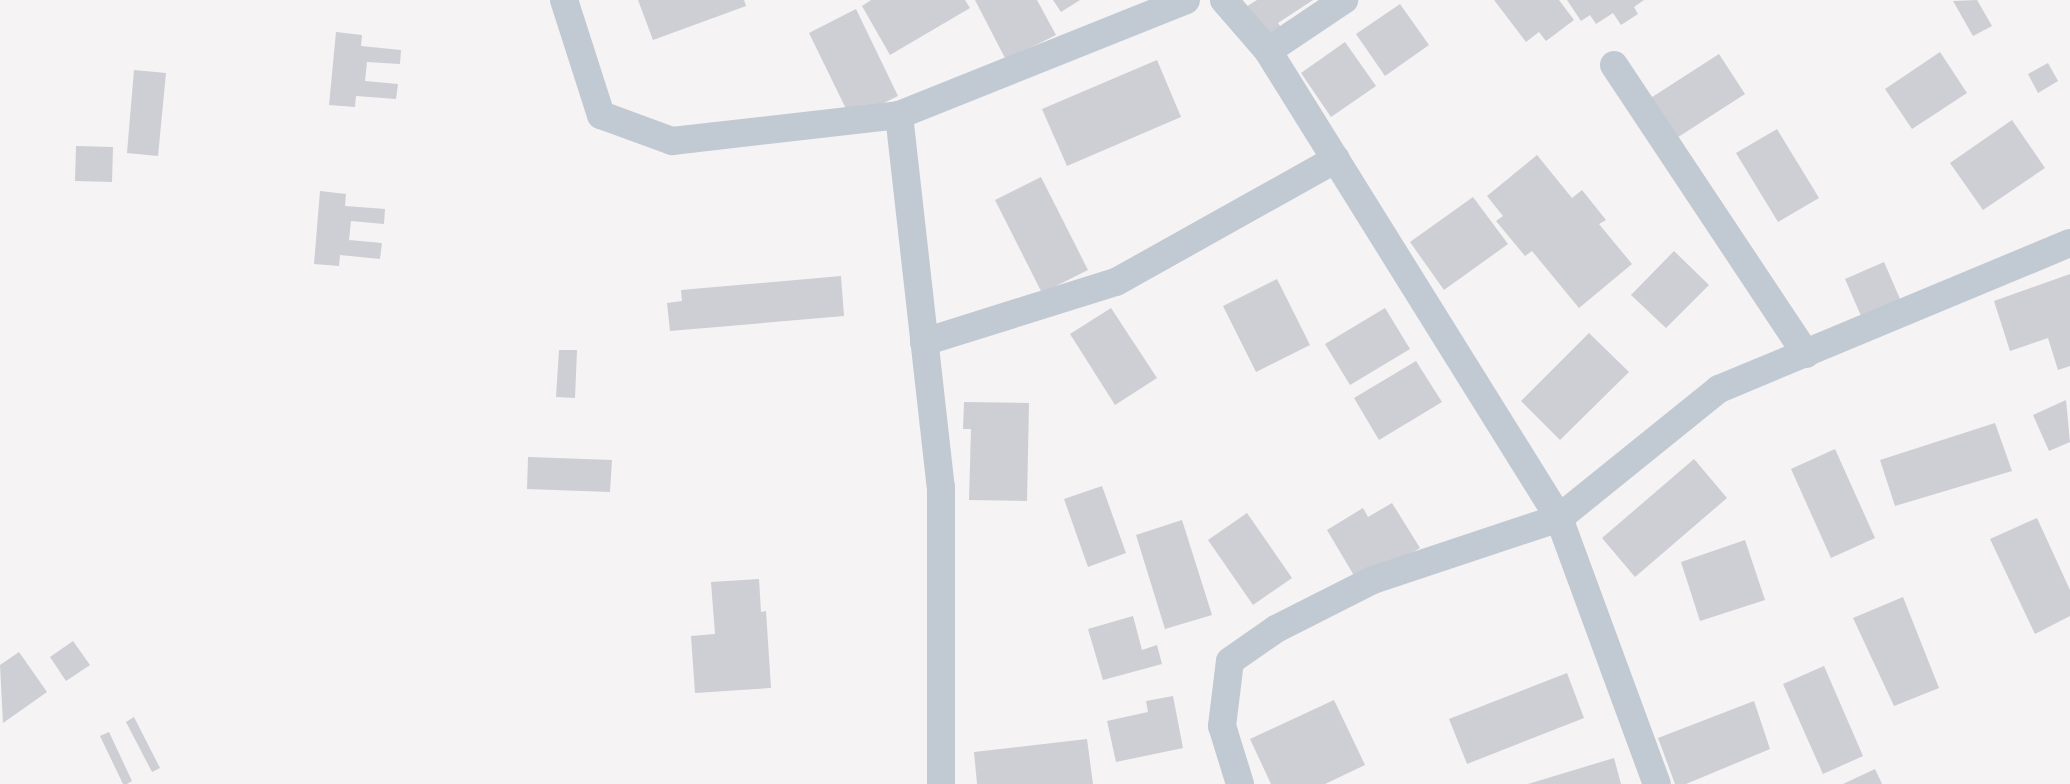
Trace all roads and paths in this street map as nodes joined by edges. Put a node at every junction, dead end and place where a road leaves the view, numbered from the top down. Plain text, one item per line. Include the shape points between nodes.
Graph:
1 (564, 0) edge
2 (1186, 0) edge
3 (1224, 0) edge
4 (1344, 0) edge
5 (1268, 51) junction
6 (1614, 65) dead end
7 (899, 115) junction
8 (1336, 159) junction
9 (2070, 243) edge
10 (924, 342) junction
11 (1806, 354) junction
12 (1559, 518) junction
13 (941, 784) edge
14 (1240, 784) edge
15 (1657, 784) edge

1 - 7 street via 601,115 672,141
2 - 7 street
3 - 5 street
4 - 5 street
5 - 8 street
6 - 11 street
7 - 10 street
8 - 10 street via 1116,282
8 - 12 street
9 - 11 street
10 - 13 street via 941,487
11 - 12 street via 1719,389
12 - 14 street via 1373,580 1276,628 1230,661 1222,726
12 - 15 street

